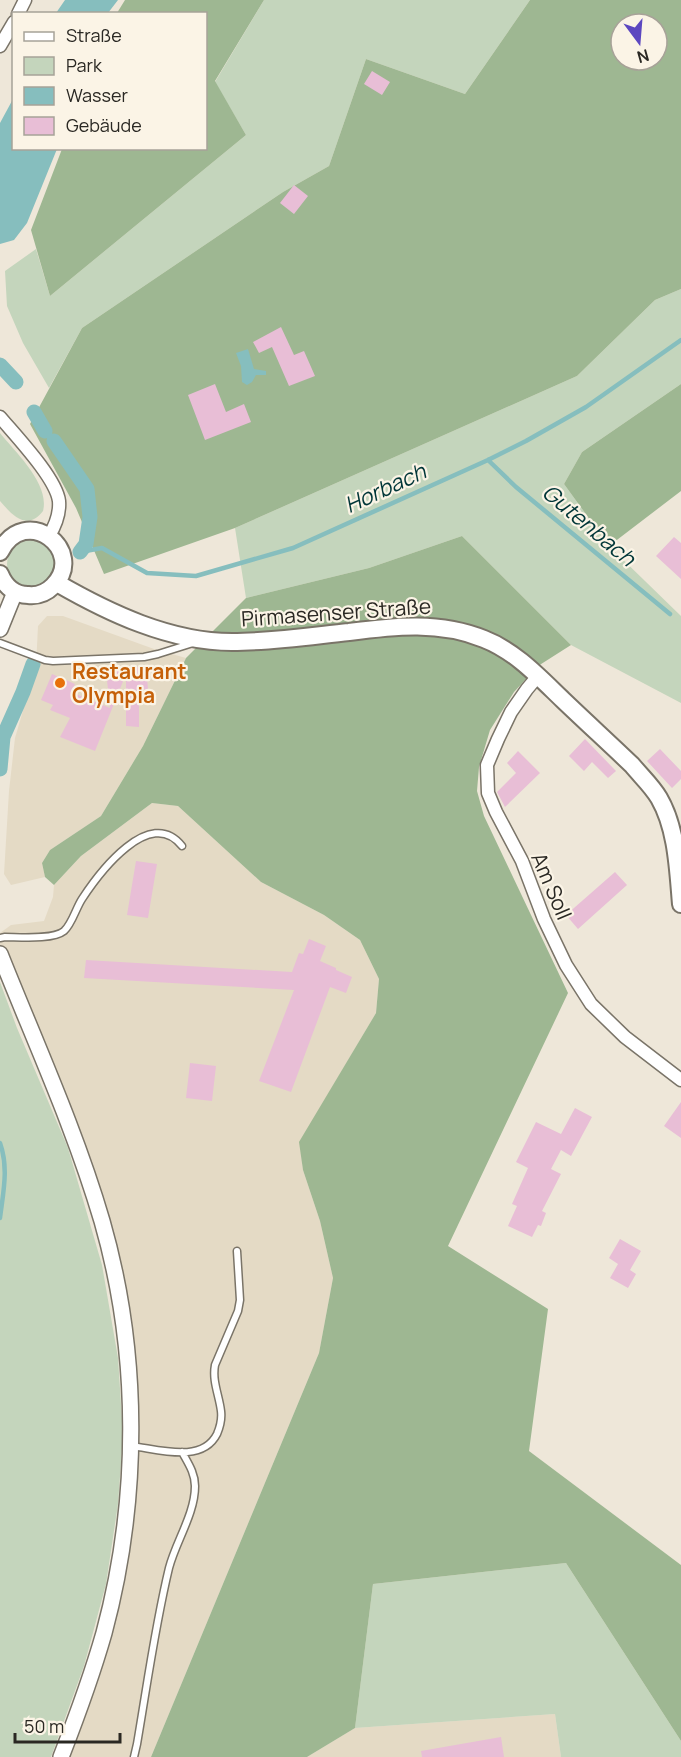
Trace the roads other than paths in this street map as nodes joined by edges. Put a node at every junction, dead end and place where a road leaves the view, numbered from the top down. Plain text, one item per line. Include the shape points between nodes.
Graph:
1 (12, 25) edge
2 (0, 46) edge
3 (0, 417) edge
4 (49, 536) junction
5 (3, 539) edge
6 (0, 574) edge
7 (57, 583) junction
8 (15, 592) junction
9 (0, 629) edge
10 (202, 640) junction
11 (0, 643) edge
12 (538, 676) junction
13 (182, 846) dead end
14 (681, 904) edge
15 (0, 938) edge
16 (0, 954) edge
17 (681, 1080) edge
18 (237, 1251) dead end
19 (131, 1446) junction
20 (182, 1452) junction
21 (61, 1757) edge
22 (134, 1757) edge

1 - 2 street
3 - 4 street via 54,487 58,512
4 - 5 main road via 24,531
4 - 7 main road via 62,553 62,574
6 - 8 main road
7 - 8 main road via 33,596
7 - 10 main road, Pirmasenser Straße via 125,619
8 - 9 street
10 - 11 lane, Pirmasenser Straße via 158,654 72,661 45,660
10 - 12 main road, Pirmasenser Straße via 261,640 423,625 485,639 518,658
12 - 14 main road, Pirmasenser Straße via 632,765 659,798 674,844
12 - 17 street, Am Soll via 511,712 487,765 488,793 566,965 591,1004 625,1037
13 - 15 lane via 168,834 142,836 111,862 86,893 64,931
16 - 19 street via 84,1166 102,1222 120,1297 129,1370
18 - 20 lane via 238,1311 214,1373 220,1428 205,1448
19 - 20 lane
19 - 21 street via 112,1600 94,1667
20 - 22 lane via 192,1470 195,1488 170,1567

